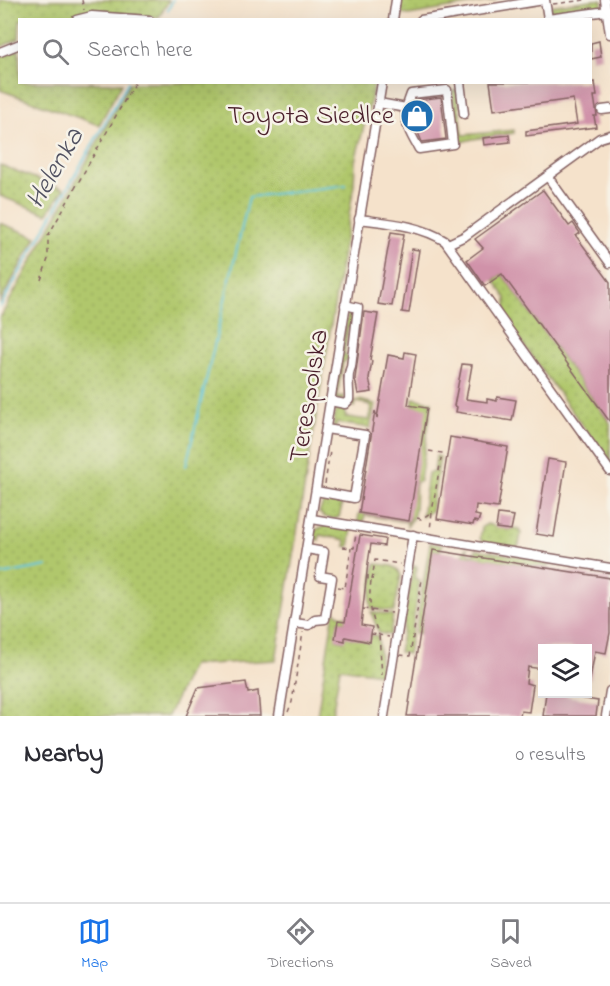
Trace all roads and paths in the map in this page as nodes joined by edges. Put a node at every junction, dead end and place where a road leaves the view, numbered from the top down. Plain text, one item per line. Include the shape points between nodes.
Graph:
1 (82, 0) edge
2 (396, 0) edge
3 (545, 0) edge
4 (605, 0) edge
5 (607, 11) junction
6 (450, 17) edge
7 (81, 18) edge
8 (391, 18) edge
9 (548, 18) edge
10 (561, 18) edge
11 (610, 34) edge
12 (18, 45) edge
13 (0, 52) edge
14 (134, 84) edge
15 (382, 84) edge
16 (460, 84) edge
17 (379, 102) junction
18 (406, 108) junction
19 (464, 114) dead end
20 (610, 135) edge
21 (548, 177) junction
22 (360, 219) junction
23 (448, 244) junction
24 (610, 263) edge
25 (41, 280) dead end
26 (345, 305) junction
27 (330, 401) junction
28 (326, 429) junction
29 (429, 451) dead end
30 (610, 471) edge
31 (316, 491) junction
32 (432, 512) junction
33 (417, 518) dead end
34 (312, 519) junction
35 (357, 526) junction
36 (412, 535) junction
37 (429, 537) junction
38 (343, 547) dead end
39 (351, 548) junction
40 (307, 549) junction
41 (408, 565) junction
42 (610, 568) edge
43 (368, 575) dead end
44 (422, 579) dead end
45 (371, 581) junction
46 (330, 586) junction
47 (363, 609) dead end
48 (370, 610) junction
49 (394, 613) dead end
50 (294, 623) junction
51 (304, 624) junction
52 (371, 634) dead end
53 (378, 635) junction
54 (389, 645) dead end
55 (394, 654) junction
56 (382, 676) dead end
57 (610, 691) edge
58 (279, 716) edge
59 (286, 716) edge
60 (384, 716) edge
61 (606, 716) edge

1 - 7 path
2 - 8 street
3 - 6 street
3 - 9 street
4 - 5 street
5 - 10 street
5 - 11 street
12 - 13 street
14 - 25 path via 48,236 48,259
15 - 17 street, Terespolska
16 - 19 street
17 - 18 street
17 - 22 street, Terespolska
18 - 18 street via 406,125 419,149 453,144 447,90 411,94
20 - 21 street via 600,138
21 - 23 street
21 - 24 street
22 - 23 street via 415,228 435,234
22 - 26 street, Terespolska
23 - 30 street
26 - 27 street, Terespolska
26 - 27 street via 358,308 348,376 349,400 345,404
27 - 28 street, Terespolska
28 - 31 street, Terespolska
28 - 31 street via 364,435 354,498
29 - 32 path via 442,453
31 - 34 street, Terespolska
32 - 33 path
32 - 37 path
34 - 35 street
34 - 40 street, Terespolska
35 - 36 street
35 - 39 path
36 - 37 street
36 - 41 street
37 - 42 street
38 - 39 path
39 - 46 path via 345,588
40 - 46 street via 324,552 320,576 332,578
40 - 50 street, Terespolska
41 - 45 path via 375,560
41 - 55 street
43 - 45 path
44 - 55 path via 410,656
45 - 48 path
46 - 51 street via 326,619
47 - 48 path
48 - 49 path
48 - 53 path
50 - 51 street
50 - 58 street, Terespolska
51 - 59 path via 292,702
52 - 53 path
53 - 54 path via 390,637
53 - 56 path
55 - 60 street
57 - 61 street

